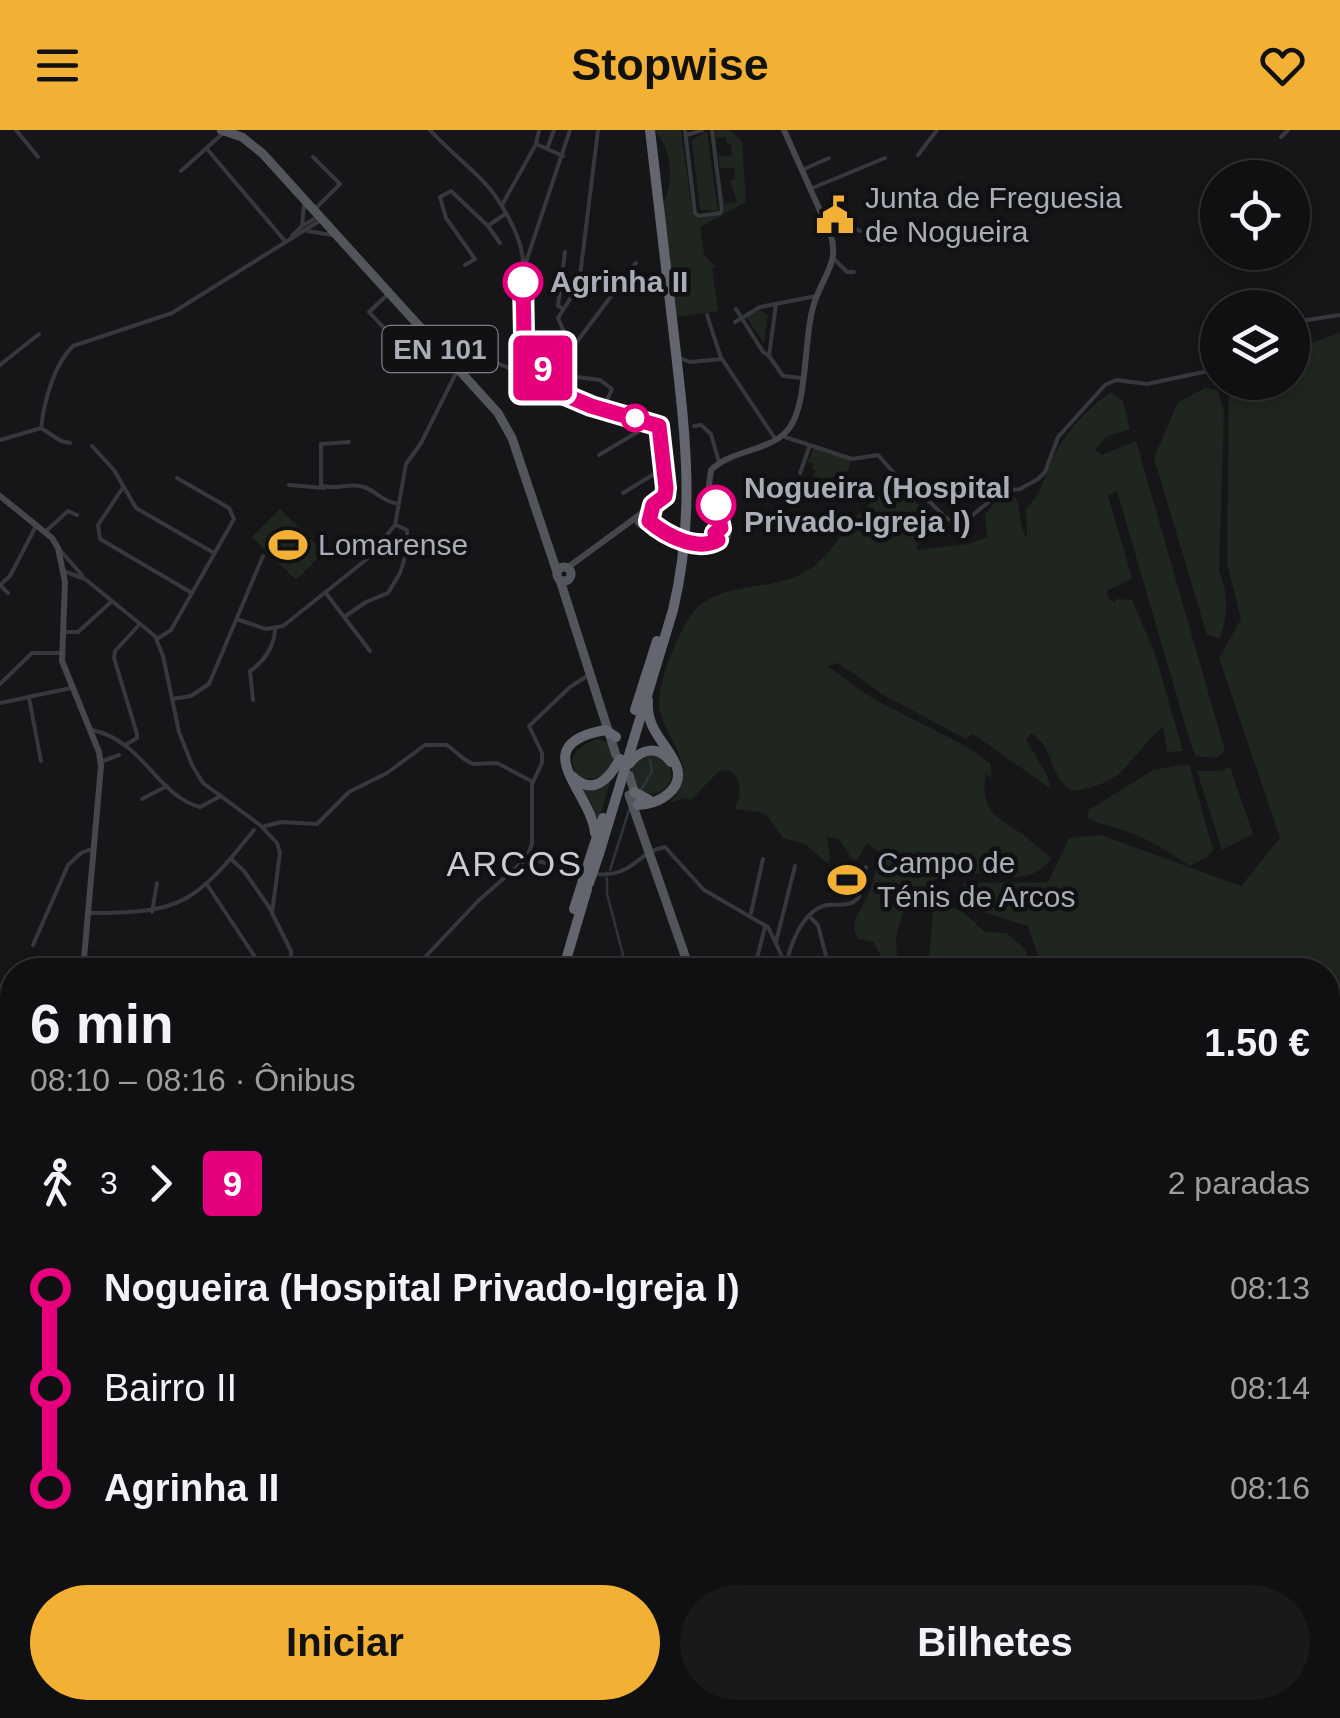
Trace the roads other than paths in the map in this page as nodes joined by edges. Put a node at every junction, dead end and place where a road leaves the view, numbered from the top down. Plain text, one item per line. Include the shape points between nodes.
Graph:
1 (16, 130) edge
2 (430, 130) edge
3 (539, 130) edge
4 (554, 130) edge
5 (570, 130) edge
6 (598, 130) edge
7 (702, 130) edge
8 (712, 130) edge
9 (784, 130) edge
10 (937, 130) edge
11 (1288, 130) edge
12 (229, 131) edge
13 (645, 132) edge
14 (685, 133) edge
15 (1282, 137) dead end
16 (536, 144) junction
17 (207, 149) junction
18 (547, 149) junction
19 (918, 155) dead end
20 (313, 156) dead end
21 (563, 156) junction
22 (38, 157) dead end
23 (829, 158) dead end
24 (884, 158) dead end
25 (802, 170) junction
26 (181, 171) dead end
27 (810, 189) junction
28 (300, 196) junction
29 (502, 206) junction
30 (505, 214) junction
31 (318, 215) junction
32 (488, 226) junction
33 (302, 229) junction
34 (860, 231) dead end
35 (830, 233) junction
36 (337, 236) junction
37 (287, 240) junction
38 (500, 242) dead end
39 (530, 252) junction
40 (565, 252) dead end
41 (522, 254) junction
42 (834, 260) junction
43 (636, 263) dead end
44 (465, 265) dead end
45 (523, 270) junction
46 (854, 272) dead end
47 (389, 293) junction
48 (816, 296) junction
49 (776, 304) junction
50 (562, 308) junction
51 (736, 309) dead end
52 (1340, 314) edge
53 (706, 315) dead end
54 (1310, 319) edge
55 (737, 320) junction
56 (588, 329) junction
57 (39, 334) dead end
58 (573, 337) junction
59 (573, 347) junction
60 (676, 354) junction
61 (769, 356) junction
62 (413, 359) dead end
63 (722, 359) junction
64 (690, 362) junction
65 (0, 365) edge
66 (457, 368) junction
67 (546, 370) junction
68 (1200, 373) edge
69 (570, 375) junction
70 (802, 378) junction
71 (536, 379) junction
72 (680, 399) junction
73 (603, 408) junction
74 (651, 424) junction
75 (694, 426) dead end
76 (42, 428) junction
77 (779, 438) junction
78 (0, 440) edge
79 (350, 442) dead end
80 (70, 443) dead end
81 (810, 445) junction
82 (92, 446) dead end
83 (599, 455) dead end
84 (720, 462) junction
85 (664, 468) junction
86 (800, 473) dead end
87 (177, 478) dead end
88 (289, 485) dead end
89 (124, 488) junction
90 (324, 488) junction
91 (623, 493) dead end
92 (666, 493) joint
93 (2, 501) edge
94 (398, 503) junction
95 (653, 505) junction
96 (76, 515) dead end
97 (639, 515) junction
98 (645, 523) junction
99 (36, 525) junction
100 (395, 525) junction
101 (622, 528) junction
102 (45, 532) junction
103 (677, 536) dead end
104 (690, 542) dead end
105 (58, 548) junction
106 (214, 553) junction
107 (263, 556) dead end
108 (75, 566) junction
109 (63, 570) junction
110 (564, 571) junction
111 (75, 575) junction
112 (86, 579) junction
113 (65, 582) junction
114 (0, 585) edge
115 (8, 592) dead end
116 (325, 592) junction
117 (192, 593) junction
118 (111, 602) junction
119 (344, 617) junction
120 (238, 620) junction
121 (140, 624) junction
122 (275, 629) junction
123 (63, 632) junction
124 (157, 639) junction
125 (370, 651) dead end
126 (62, 653) junction
127 (591, 674) junction
128 (0, 684) edge
129 (71, 688) junction
130 (648, 692) junction
131 (29, 698) junction
132 (172, 699) junction
133 (253, 700) dead end
134 (0, 703) edge
135 (90, 730) junction
136 (127, 744) junction
137 (613, 744) junction
138 (119, 755) dead end
139 (42, 761) dead end
140 (100, 762) junction
141 (533, 782) junction
142 (167, 786) junction
143 (632, 794) joint
144 (222, 796) junction
145 (142, 799) dead end
146 (642, 807) junction
147 (260, 825) junction
148 (254, 830) dead end
149 (532, 844) junction
150 (94, 848) junction
151 (595, 849) junction
152 (651, 852) junction
153 (231, 859) junction
154 (526, 859) junction
155 (763, 859) dead end
156 (538, 860) junction
157 (795, 866) dead end
158 (866, 866) dead end
159 (157, 883) dead end
160 (208, 886) junction
161 (152, 912) junction
162 (88, 913) junction
163 (272, 913) junction
164 (751, 915) junction
165 (810, 917) junction
166 (766, 926) junction
167 (776, 942) junction
168 (33, 945) dead end
169 (255, 957) dead end
170 (85, 958) edge
171 (290, 958) edge
172 (423, 958) edge
173 (563, 958) edge
174 (686, 958) edge
175 (757, 958) edge
176 (782, 958) edge
177 (788, 958) edge
178 (826, 958) edge

1 - 22 street
2 - 29 street
3 - 16 street
4 - 18 street
5 - 21 street
6 - 50 street via 580,276
7 - 14 street
8 - 14 street via 722,212 702,216 696,212
9 - 25 street
10 - 19 street
11 - 15 street
12 - 17 street
12 - 28 main road, EN 101 via 263,154
13 - 60 highway
13 - 72 highway
16 - 18 street
16 - 29 street
17 - 26 street
17 - 37 street
18 - 21 street
20 - 31 street via 340,184
21 - 39 street
23 - 25 street
24 - 27 street
25 - 27 street
27 - 35 street
28 - 31 main road, EN 101
28 - 33 street
29 - 30 street
30 - 32 street
30 - 41 street
31 - 33 street
31 - 36 main road, EN 101
32 - 38 street
32 - 44 street via 450,191 440,197 446,218 475,259
33 - 36 street
33 - 37 street
34 - 35 street via 845,224
35 - 42 street
36 - 47 main road, EN 101
37 - 76 street via 176,310 66,352
39 - 41 street
39 - 45 street
40 - 50 street
41 - 45 street
42 - 46 street
42 - 48 street
43 - 56 street
45 - 67 street via 524,335
47 - 62 street via 369,312
47 - 66 main road, EN 101
48 - 49 street
48 - 70 street
49 - 55 street
49 - 61 street
50 - 58 street via 560,325
51 - 55 street
52 - 54 street
53 - 63 street
55 - 61 street
56 - 58 street
56 - 59 street
57 - 65 street
58 - 59 street
59 - 69 street
60 - 64 street
60 - 72 highway
61 - 70 street via 783,376
63 - 64 street
63 - 77 street
64 - 72 street via 682,368
66 - 71 street via 480,358
66 - 94 street via 406,464
66 - 110 main road, EN 101 via 506,425
67 - 69 street
67 - 71 street
68 - 81 street via 1105,385 1058,437 1038,479 1002,491 968,519 945,517 878,455 852,459
69 - 73 street via 612,389
70 - 77 street via 797,415
71 - 73 street
72 - 130 highway via 689,492 684,559
72 - 137 highway via 684,492 678,560 667,608
73 - 74 street
74 - 83 street
74 - 85 street via 659,426
75 - 84 street via 711,434
76 - 78 street
76 - 80 street
77 - 81 street
77 - 84 street
79 - 90 street via 322,444
81 - 86 street
82 - 89 street
84 - 104 street via 708,480 718,540
85 - 91 street
85 - 92 street
87 - 106 street via 233,513
88 - 90 street
89 - 106 street via 136,508
89 - 117 street via 98,526 100,539
90 - 94 street via 362,486
92 - 95 street
93 - 99 street
94 - 100 street
95 - 97 street
95 - 98 street
96 - 102 street via 68,510
97 - 98 street
97 - 101 street
98 - 101 street
98 - 103 street
99 - 102 street
99 - 114 street
100 - 116 street
100 - 119 street via 409,538 400,573 388,593
101 - 110 street
102 - 105 street
105 - 108 street
105 - 109 street
106 - 117 street
107 - 120 street
108 - 109 street
108 - 112 street
109 - 111 street
109 - 113 street
110 - 127 main road via 564,593
111 - 112 street
111 - 113 street
112 - 118 street
113 - 123 street
114 - 115 street
116 - 119 street
116 - 122 street
117 - 124 street via 171,630
118 - 121 street
118 - 123 street via 78,632
119 - 125 street
120 - 122 street
120 - 132 street via 209,684
121 - 124 street
121 - 136 street via 114,658 137,734
122 - 133 street via 260,664 250,671
123 - 126 street
124 - 132 street
126 - 128 street via 32,654
126 - 129 street
127 - 137 main road
127 - 141 street via 529,726 542,754
129 - 131 street
129 - 135 street
130 - 137 highway
130 - 146 highway via 650,721 678,770 670,792
131 - 134 street
131 - 139 street
132 - 144 street via 192,765
135 - 136 street
135 - 140 street
136 - 142 street
137 - 143 main road
137 - 146 highway via 670,759 672,784
137 - 151 highway
137 - 151 highway via 574,742 564,762 592,813
138 - 140 street
140 - 150 street
141 - 147 street via 497,763 464,760 447,745 425,746 350,792 317,824
141 - 149 street
142 - 144 street via 200,807
142 - 145 street
143 - 146 highway
144 - 147 street
146 - 152 main road
147 - 163 street via 280,853
148 - 153 street
149 - 154 street
149 - 156 street
150 - 162 street
150 - 168 street via 68,865
151 - 173 highway, bridge
152 - 156 street via 626,872 602,875 561,871
152 - 164 street via 665,847 696,884
152 - 174 main road
153 - 160 street
153 - 163 street
154 - 156 street
154 - 172 street
155 - 164 street
157 - 167 street
158 - 165 street via 854,902 826,906
159 - 161 street
160 - 161 street
160 - 169 street
161 - 162 street
162 - 170 street
163 - 171 street
164 - 166 street
165 - 177 street
165 - 178 street
166 - 167 street
166 - 175 street
167 - 176 street

